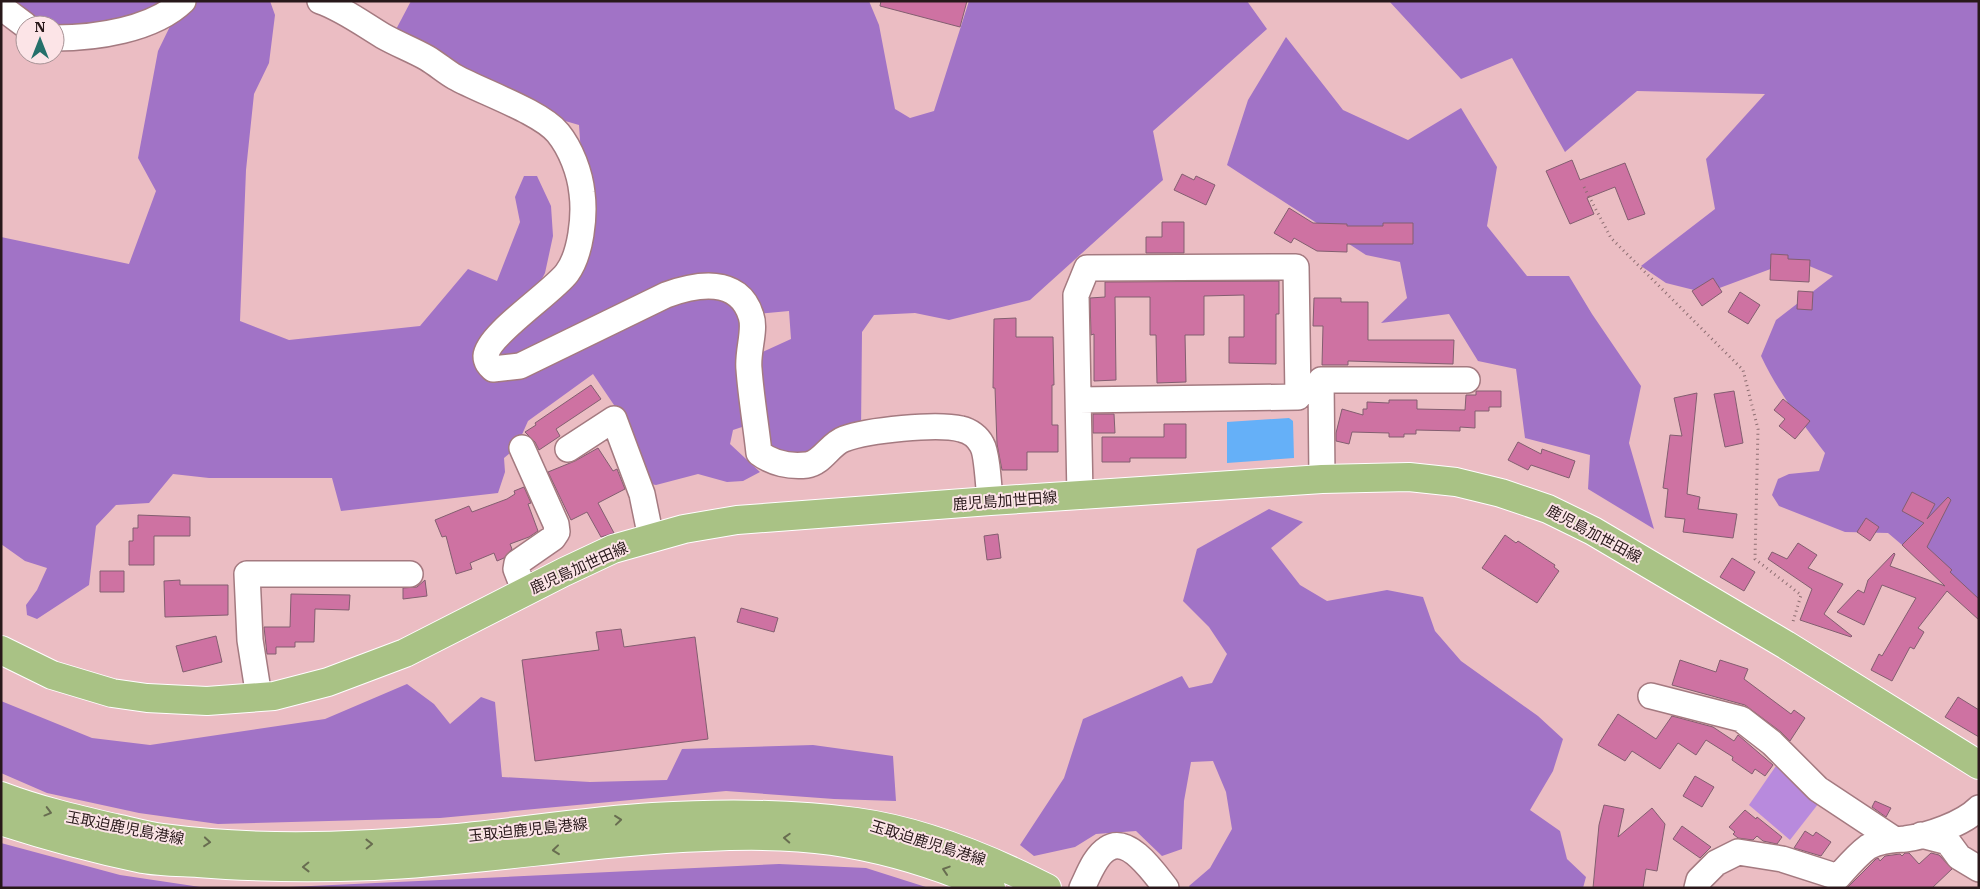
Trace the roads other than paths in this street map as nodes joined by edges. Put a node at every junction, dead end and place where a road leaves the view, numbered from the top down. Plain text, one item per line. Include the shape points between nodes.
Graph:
1 (183, 1) edge
2 (320, 1) edge
3 (1, 7) edge
4 (15, 18) edge
5 (65, 38) edge
6 (1467, 380) dead end
7 (1079, 400) junction
8 (522, 448) dead end
9 (568, 449) dead end
10 (1322, 479) junction
11 (1080, 496) junction
12 (990, 501) junction
13 (651, 538) junction
14 (410, 574) dead end
15 (525, 592) junction
16 (1, 650) edge
17 (1651, 696) dead end
18 (259, 697) junction
19 (1979, 765) edge
20 (1, 796) edge
21 (1979, 808) edge
22 (1, 821) edge
23 (1921, 834) junction
24 (1892, 838) junction
25 (1979, 869) edge
26 (1839, 882) edge
27 (991, 888) edge
28 (1048, 888) edge
29 (1082, 888) edge
30 (1166, 888) edge
31 (1697, 888) edge

1 - 5 street via 159,18 109,34
2 - 12 street via 426,57 455,77 537,117 558,132 568,150 582,192 580,244 567,273 489,347 487,363 493,369 520,366 666,295 702,285 722,287 743,300 751,316 749,370 760,454 775,463 807,465 816,462 843,440 946,426 975,435 984,446
3 - 4 street
6 - 10 street via 1320,380
7 - 7 street via 1076,295 1088,268 1296,267 1298,397
7 - 11 street
8 - 15 street via 556,524 553,538 517,563 516,569
9 - 13 street via 614,420 642,494
10 - 11 main road, 鹿児島加世田線
10 - 19 main road, 鹿児島加世田線 via 1409,477 1456,482 1548,509 1593,530
11 - 12 main road, 鹿児島加世田線
12 - 13 main road, 鹿児島加世田線 via 737,520
13 - 15 main road, 鹿児島加世田線 via 613,549
14 - 18 street via 247,574 250,640
15 - 18 main road, 鹿児島加世田線 via 405,653 328,682
16 - 18 main road, 鹿児島加世田線 via 52,675 112,692 147,698 207,701
17 - 24 street via 1740,719 1772,743 1818,789
20 -> 28 main road, 玉取迫鹿児島港線 via 67,817 159,838 223,844 388,844 651,817 744,814 806,817 858,822 904,832 984,859
21 - 23 street via 1949,827
27 -> 22 main road, 玉取迫鹿児島港線 via 892,853 830,841 788,838 655,839 495,857 375,866 256,868 145,859
23 - 24 street via 1905,839
23 - 25 street via 1948,842 1959,857
24 - 26 street via 1869,847
26 - 31 street via 1782,859 1738,852 1716,863 1699,880
29 - 30 street via 1100,856 1107,848 1116,846 1131,849

